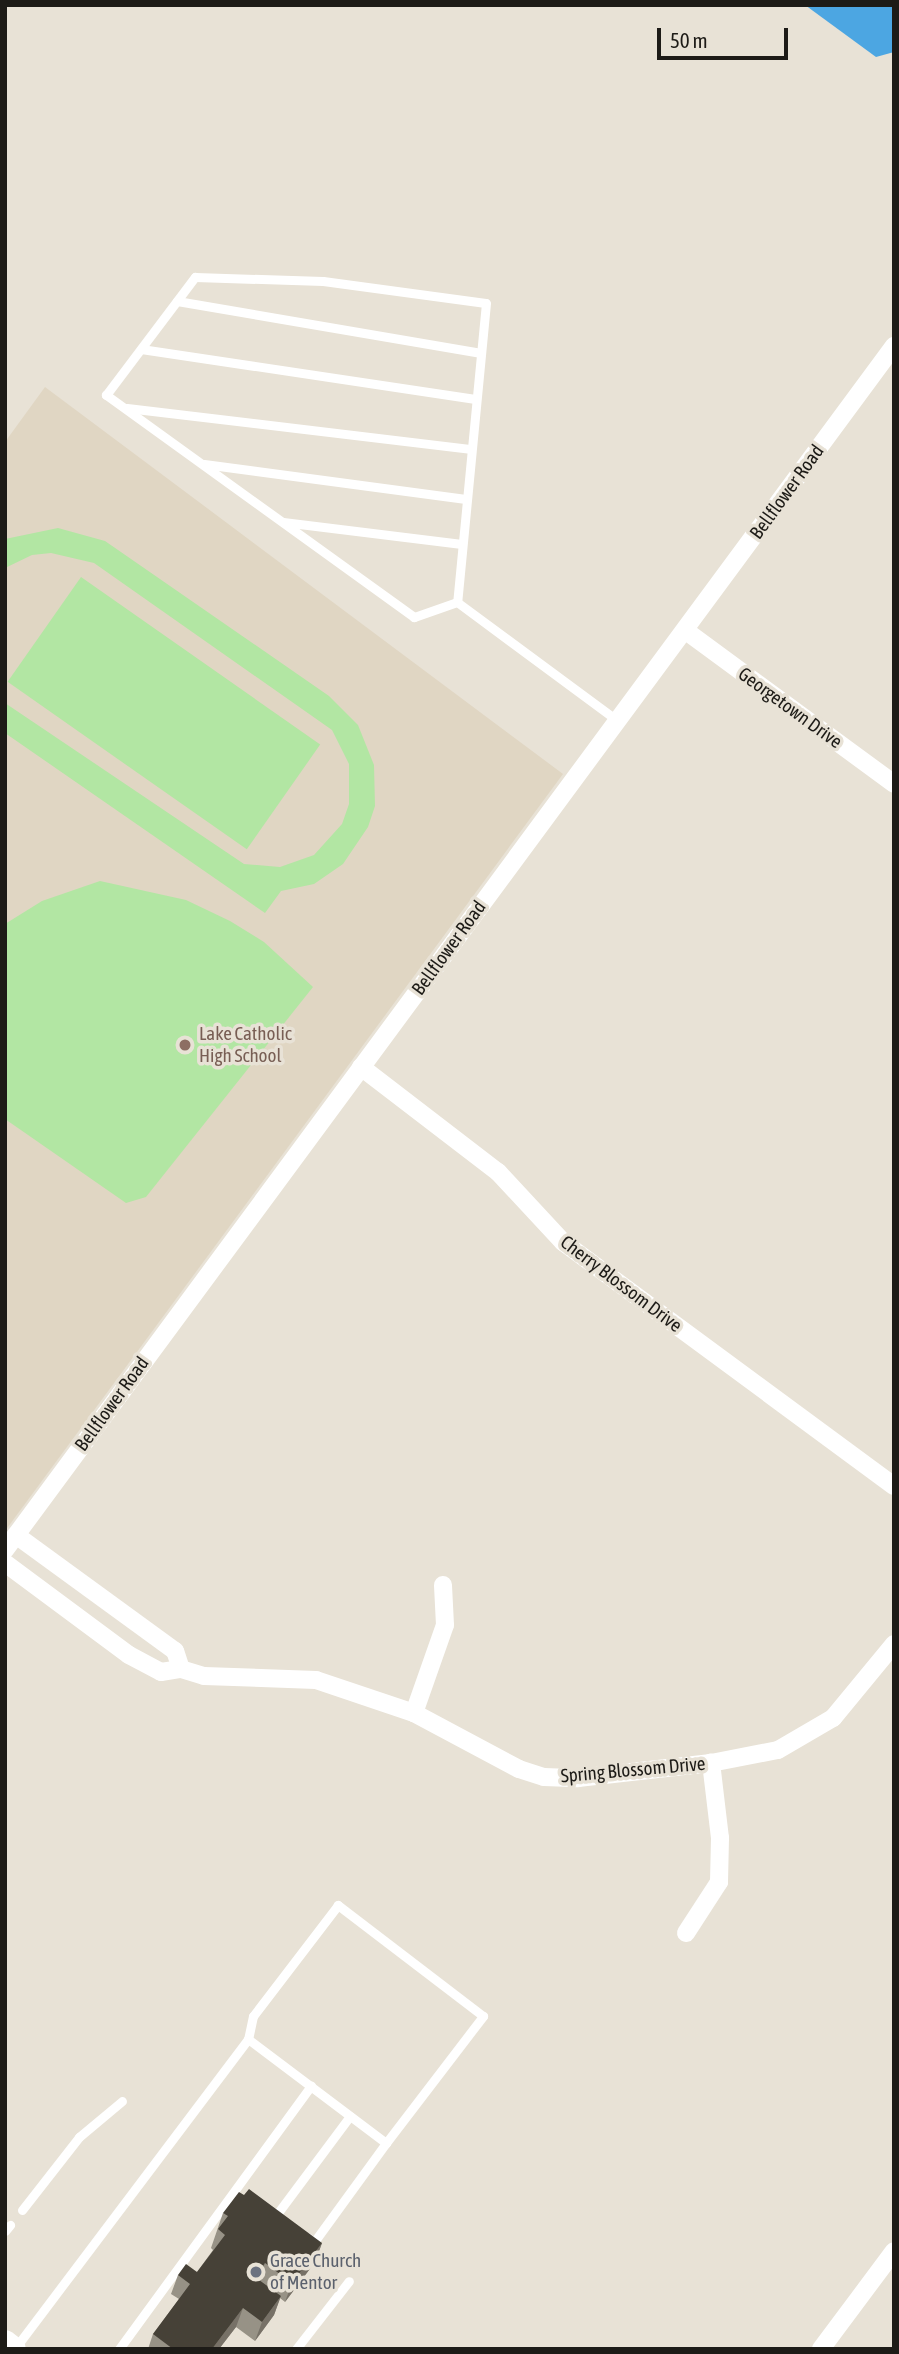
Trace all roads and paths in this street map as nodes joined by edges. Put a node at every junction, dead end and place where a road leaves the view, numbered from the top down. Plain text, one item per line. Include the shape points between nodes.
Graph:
1 (177, 301) junction
2 (894, 346) edge
3 (141, 349) junction
4 (480, 353) junction
5 (888, 365) edge
6 (475, 399) junction
7 (124, 408) junction
8 (470, 449) junction
9 (201, 463) junction
10 (466, 499) junction
11 (281, 521) junction
12 (462, 544) junction
13 (457, 602) junction
14 (686, 631) junction
15 (618, 721) junction
16 (894, 784) edge
17 (361, 1067) junction
18 (894, 1486) edge
19 (16, 1535) junction
20 (5, 1550) edge
21 (5, 1563) edge
22 (443, 1585) dead end
23 (894, 1644) edge
24 (181, 1669) junction
25 (414, 1713) junction
26 (710, 1763) junction
27 (686, 1933) dead end
28 (248, 2039) junction
29 (311, 2086) junction
30 (122, 2101) dead end
31 (350, 2116) junction
32 (386, 2143) junction
33 (238, 2186) junction
34 (247, 2193) edge
35 (267, 2207) edge
36 (23, 2210) dead end
37 (277, 2214) junction
38 (286, 2221) edge
39 (295, 2228) edge
40 (894, 2251) edge
41 (349, 2281) dead end
42 (5, 2342) edge
43 (14, 2349) edge
44 (119, 2349) edge
45 (296, 2349) edge
46 (821, 2349) edge

1 - 3 lane
1 - 4 lane
1 - 4 lane via 195,277 323,281 486,303
2 - 5 street, Bellflower Road
3 - 6 lane
3 - 7 lane via 106,395
4 - 6 lane
5 - 14 street, Bellflower Road
6 - 8 lane
7 - 8 lane
7 - 9 lane
8 - 10 lane
9 - 10 lane
9 - 11 lane
10 - 12 lane
11 - 12 lane
11 - 13 lane via 414,617
12 - 13 lane
13 - 15 lane
14 - 15 street, Bellflower Road
14 - 16 street, Georgetown Drive
15 - 17 street, Bellflower Road
17 - 18 street, Cherry Blossom Drive via 498,1172 563,1242
17 - 19 street, Bellflower Road
19 - 20 street, Bellflower Road
19 - 24 street via 174,1651
21 - 24 street, Spring Blossom Drive via 129,1655 161,1672
22 - 25 street via 444,1625
23 - 26 street, Spring Blossom Drive via 853,1698 809,1735 778,1750
24 - 25 street, Spring Blossom Drive via 204,1676 316,1680
25 - 26 street, Spring Blossom Drive via 544,1777 578,1778
26 - 27 street via 720,1838 719,1882
28 - 29 lane
28 - 32 lane via 253,2016 338,1905 483,2016
28 - 43 lane
29 - 31 lane
29 - 33 lane
30 - 36 lane via 79,2137
31 - 32 lane
31 - 37 lane
32 - 39 lane via 314,2242
33 - 34 lane
33 - 44 lane
35 - 37 lane
37 - 38 lane
40 - 46 street
41 - 45 lane
42 - 43 main road

